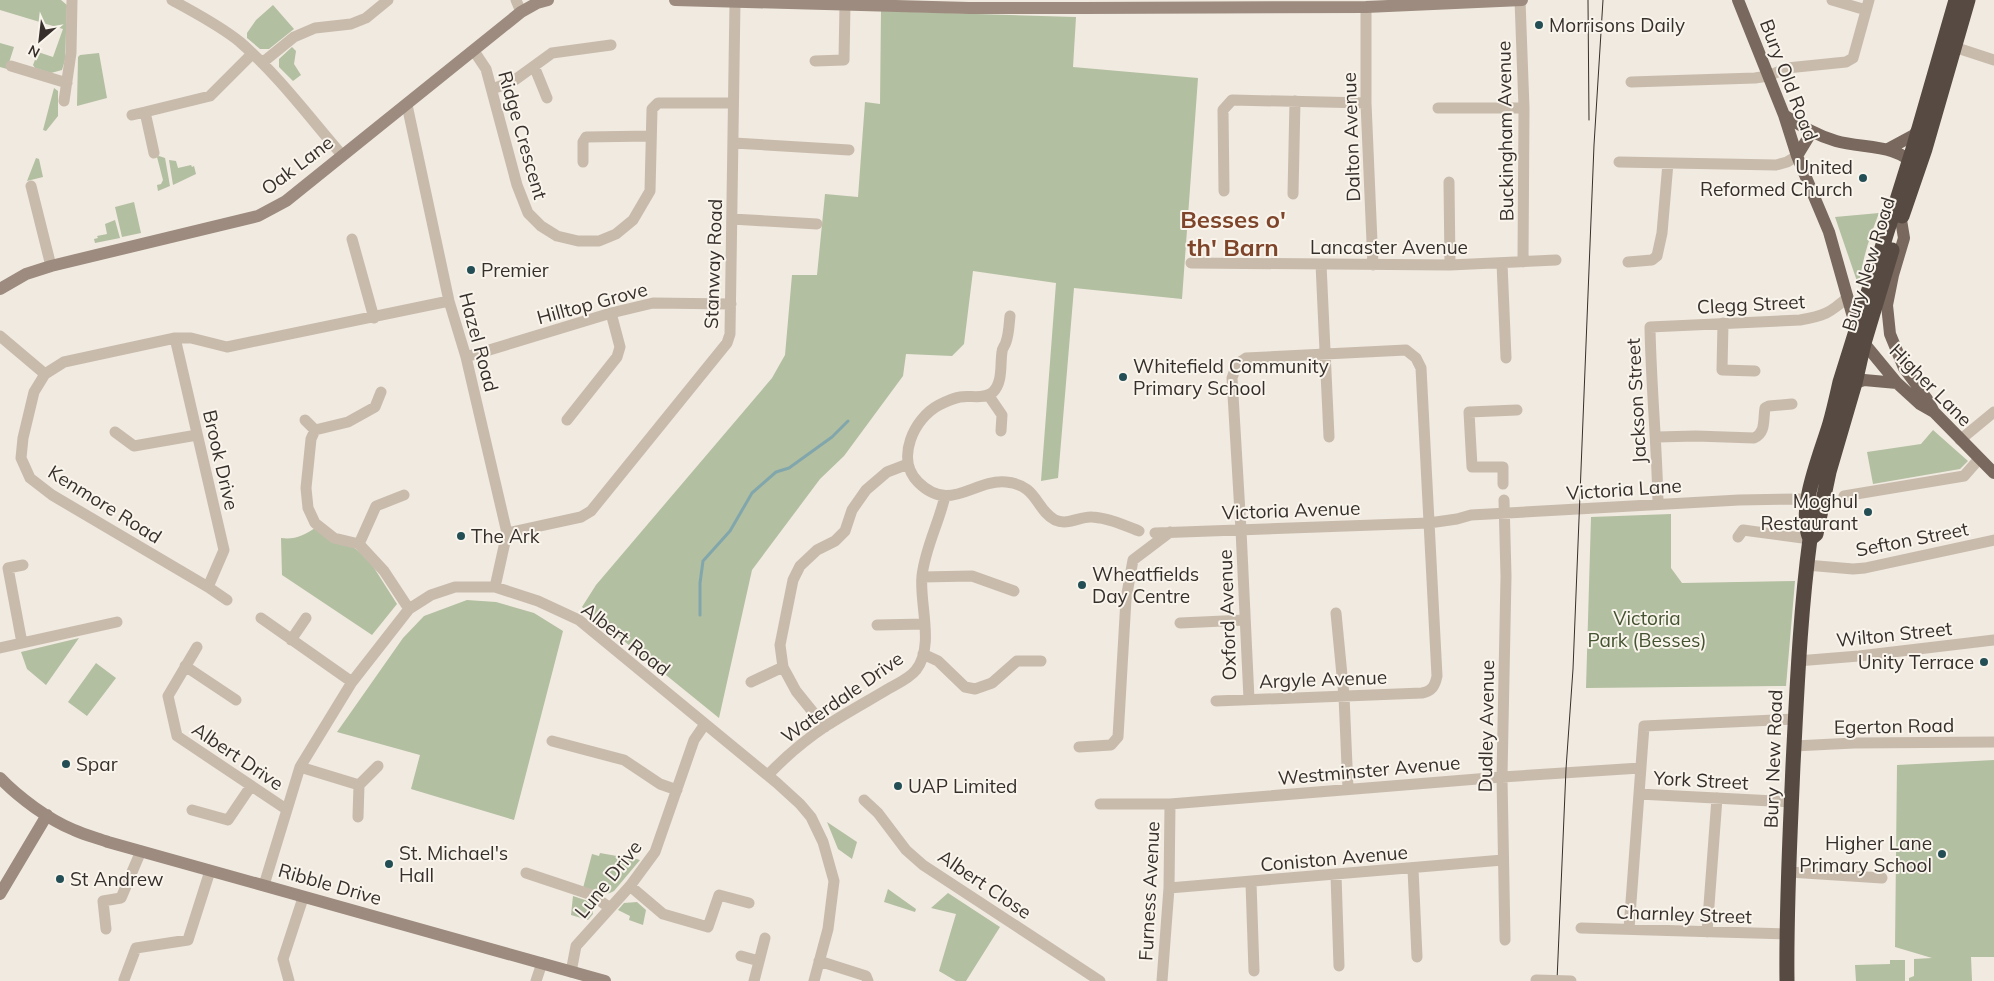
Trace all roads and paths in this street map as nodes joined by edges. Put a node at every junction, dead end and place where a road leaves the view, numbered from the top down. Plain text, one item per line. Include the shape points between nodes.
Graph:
1 (72, 0) edge
2 (172, 0) edge
3 (388, 0) edge
4 (516, 0) edge
5 (548, 0) edge
6 (675, 0) edge
7 (1491, 0) edge
8 (1521, 0) edge
9 (1738, 0) edge
10 (1832, 0) edge
11 (1956, 0) edge
12 (1968, 0) edge
13 (735, 2) junction
14 (862, 2) edge
15 (845, 4) junction
16 (969, 4) edge
17 (1083, 4) edge
18 (1867, 5) edge
19 (1366, 7) junction
20 (521, 12) junction
21 (611, 45) dead end
22 (1949, 46) junction
23 (474, 51) junction
24 (252, 54) junction
25 (1994, 60) edge
26 (815, 61) dead end
27 (262, 64) junction
28 (12, 66) dead end
29 (534, 66) junction
30 (1768, 76) junction
31 (1631, 82) dead end
32 (67, 84) junction
33 (492, 89) junction
34 (547, 98) dead end
35 (64, 101) dead end
36 (1295, 101) junction
37 (733, 103) junction
38 (1366, 104) junction
39 (407, 105) junction
40 (1438, 108) dead end
41 (1524, 108) junction
42 (145, 112) junction
43 (132, 115) dead end
44 (1784, 115) junction
45 (1919, 128) junction
46 (1811, 133) junction
47 (651, 136) junction
48 (734, 142) junction
49 (1888, 149) junction
50 (849, 150) dead end
51 (154, 153) dead end
52 (342, 155) junction
53 (1797, 156) junction
54 (583, 162) dead end
55 (1619, 162) dead end
56 (1668, 163) junction
57 (1914, 166) junction
58 (1449, 182) dead end
59 (31, 186) dead end
60 (1224, 191) dead end
61 (1293, 194) dead end
62 (732, 219) junction
63 (1901, 220) junction
64 (817, 224) dead end
65 (352, 240) dead end
66 (1556, 260) dead end
67 (1523, 262) junction
68 (1628, 262) dead end
69 (1192, 263) dead end
70 (1502, 263) junction
71 (1321, 264) junction
72 (1373, 265) junction
73 (1450, 265) junction
74 (51, 266) junction
75 (0, 289) edge
76 (1848, 297) junction
77 (449, 301) junction
78 (731, 304) junction
79 (611, 313) junction
80 (1010, 316) dead end
81 (374, 318) junction
82 (1723, 323) junction
83 (1650, 327) joint
84 (0, 336) edge
85 (1861, 337) junction
86 (174, 338) junction
87 (1326, 355) junction
88 (466, 356) junction
89 (1506, 358) dead end
90 (1755, 371) dead end
91 (44, 374) junction
92 (1855, 383) junction
93 (1897, 383) junction
94 (381, 392) dead end
95 (989, 396) junction
96 (1792, 404) dead end
97 (1517, 410) dead end
98 (1934, 412) junction
99 (1994, 412) edge
100 (306, 420) dead end
101 (567, 420) dead end
102 (315, 430) junction
103 (1000, 431) dead end
104 (115, 432) dead end
105 (197, 435) junction
106 (1329, 437) dead end
107 (1656, 437) junction
108 (1960, 440) junction
109 (1979, 459) junction
110 (908, 464) junction
111 (1994, 473) edge
112 (1503, 484) dead end
113 (404, 495) dead end
114 (945, 496) junction
115 (1844, 496) dead end
116 (1504, 500) dead end
117 (1815, 501) junction
118 (1658, 504) junction
119 (1504, 513) junction
120 (1429, 522) junction
121 (1241, 530) junction
122 (1139, 531) dead end
123 (1170, 532) junction
124 (507, 533) junction
125 (1155, 533) dead end
126 (1738, 537) dead end
127 (1810, 539) junction
128 (1994, 540) edge
129 (359, 544) junction
130 (1806, 564) junction
131 (23, 565) dead end
132 (922, 577) junction
133 (208, 587) junction
134 (495, 587) junction
135 (1014, 592) dead end
136 (226, 600) dead end
137 (409, 609) junction
138 (1336, 613) dead end
139 (260, 618) dead end
140 (306, 618) dead end
141 (1245, 620) junction
142 (117, 622) dead end
143 (1180, 622) dead end
144 (924, 624) junction
145 (878, 625) dead end
146 (291, 640) junction
147 (1994, 640) edge
148 (22, 643) junction
149 (197, 647) dead end
150 (0, 648) edge
151 (923, 654) junction
152 (1034, 658) dead end
153 (1797, 661) junction
154 (186, 666) junction
155 (783, 667) junction
156 (352, 682) junction
157 (751, 682) dead end
158 (1344, 696) junction
159 (1249, 699) junction
160 (236, 700) dead end
161 (1216, 701) dead end
162 (1795, 719) junction
163 (706, 724) junction
164 (825, 727) junction
165 (552, 741) dead end
166 (1994, 742) edge
167 (1794, 746) junction
168 (1079, 747) dead end
169 (378, 766) dead end
170 (300, 767) junction
171 (1640, 768) junction
172 (768, 775) junction
173 (1502, 777) junction
174 (0, 778) edge
175 (359, 785) junction
176 (251, 786) junction
177 (1348, 789) junction
178 (677, 790) junction
179 (1639, 794) junction
180 (1717, 798) junction
181 (864, 800) dead end
182 (1792, 802) junction
183 (1100, 804) dead end
184 (1170, 804) junction
185 (192, 810) dead end
186 (286, 810) junction
187 (47, 815) junction
188 (358, 817) dead end
189 (140, 851) junction
190 (1502, 860) junction
191 (1413, 869) junction
192 (210, 871) junction
193 (1789, 872) junction
194 (526, 873) dead end
195 (1336, 876) junction
196 (1882, 878) dead end
197 (1250, 883) junction
198 (264, 885) junction
199 (630, 886) junction
200 (1169, 888) junction
201 (0, 894) edge
202 (303, 898) junction
203 (749, 904) dead end
204 (610, 908) junction
205 (1581, 928) dead end
206 (106, 929) dead end
207 (1629, 929) junction
208 (1706, 932) junction
209 (1786, 934) junction
210 (765, 938) dead end
211 (1505, 940) dead end
212 (741, 956) dead end
213 (1417, 957) dead end
214 (759, 961) junction
215 (819, 961) junction
216 (542, 964) junction
217 (1339, 966) dead end
218 (1254, 971) dead end
219 (571, 972) junction
220 (124, 980) edge
221 (1536, 980) edge
222 (289, 981) edge
223 (536, 981) edge
224 (605, 981) edge
225 (754, 981) edge
226 (814, 981) edge
227 (868, 981) edge
228 (1100, 981) edge
229 (1162, 981) edge
230 (1530, 981) edge
231 (1570, 981) edge
232 (1787, 981) edge

1 - 32 street
2 - 24 street via 206,19
3 - 27 street via 366,18 351,24 315,28 294,36
4 - 20 street
5 - 20 street, Oak Lane
6 - 13 street
7 - 8 street
7 - 19 street
8 - 41 street, Buckingham Avenue
9 - 30 main road, Bury Old Road
10 - 18 street
11 - 22 highway, Bury New Road
12 - 22 highway, Bury New Road
13 - 15 street
13 - 37 street, Stanway Road
14 - 15 street
14 - 16 street
15 - 26 street via 844,60
16 - 17 street
17 - 19 street
18 - 30 street via 1853,58 1846,62 1787,68
19 - 38 street, Dalton Avenue
20 - 23 street, Oak Lane
21 - 29 street via 552,53
22 - 25 street
22 - 45 highway, Bury New Road
22 - 57 highway, Bury New Road
23 - 33 street, Ridge Crescent via 486,69
23 - 39 street, Oak Lane
24 - 27 street
24 - 42 street via 210,96
27 - 52 street
28 - 32 street
29 - 33 street via 512,82
29 - 34 street
30 - 31 street
30 - 44 main road, Bury Old Road
32 - 35 street
33 - 47 street, Ridge Crescent via 517,185 528,213 557,236 599,241 616,234 633,220 650,191
36 - 38 street
36 - 60 street via 1232,100 1223,110
36 - 61 street
37 - 47 street, Ridge Crescent via 658,103 652,110
37 - 48 street, Stanway Road
38 - 72 street, Dalton Avenue
39 - 52 street, Oak Lane
39 - 77 street, Hazel Road
40 - 41 street
41 - 67 street, Buckingham Avenue
42 - 43 street
42 - 51 street
44 - 46 main road
44 - 53 main road, Bury Old Road
45 - 49 main road via 1914,135
45 - 57 highway, Bury New Road
46 - 49 main road via 1837,141
46 - 53 main road
47 - 54 street via 586,137
48 - 50 street
48 - 62 street, Stanway Road
49 - 57 main road via 1899,153
52 - 74 street, Oak Lane via 286,201 258,216
53 - 56 street via 1776,165
53 - 76 main road, Bury Old Road via 1829,232
55 - 56 street
56 - 68 street via 1657,256 1652,260
57 - 63 highway, Bury New Road
57 - 85 highway, Bury New Road
58 - 73 street
59 - 74 street
62 - 64 street
62 - 78 street, Stanway Road
63 - 85 highway, Bury New Road
63 - 98 main road via 1904,238 1887,305 1890,334 1904,368
65 - 81 street
66 - 67 street, Lancaster Avenue
67 - 70 street, Lancaster Avenue
69 - 71 street, Lancaster Avenue
70 - 73 street, Lancaster Avenue
70 - 89 street
71 - 72 street, Lancaster Avenue
71 - 87 street
72 - 73 street, Lancaster Avenue
74 - 75 street, Oak Lane via 26,274
76 - 82 street, Clegg Street via 1834,310 1821,316
76 - 85 main road, Bury Old Road
77 - 81 street
77 - 88 street, Hazel Road
78 - 79 street, Hilltop Grove via 653,303
78 - 124 street, Stanway Road via 727,343 591,512
79 - 88 street, Hilltop Grove
79 - 101 street via 620,347 617,357
80 - 95 street via 1002,350 1001,374
81 - 86 street via 227,347 191,338
82 - 83 street, Clegg Street
82 - 90 street via 1722,370
83 - 107 street, Jackson Street
84 - 91 street
85 - 92 highway, Bury New Road
85 - 93 main road, Higher Lane
85 - 117 highway, Bury New Road via 1840,382
86 - 91 street via 64,362
86 - 105 street, Brook Drive
87 - 106 street
87 - 120 street via 1406,350 1416,358 1421,368
87 - 121 street, Oxford Avenue via 1246,358 1235,367 1232,378
88 - 124 street, Hazel Road
91 - 133 street, Kenmore Road via 34,392 23,438 21,458 30,478
92 - 93 main road via 1864,380
92 - 117 highway, Bury New Road
93 - 98 main road, Higher Lane
94 - 102 street via 379,410
95 - 103 street via 1002,415
95 - 110 street via 961,397 938,406 924,417 907,451
96 - 107 street via 1765,408 1763,431 1754,438
97 - 112 street via 1470,412 1472,467 1503,467
98 - 108 main road, Higher Lane
99 - 108 street
100 - 102 street
102 - 129 street via 311,439 306,488 308,508 315,523 334,538
104 - 105 street via 134,446
105 - 133 street, Brook Drive via 224,550
107 - 118 street, Jackson Street
108 - 109 main road, Higher Lane
109 - 111 main road, Higher Lane
109 - 115 street via 1964,476 1855,490
110 - 114 street via 928,491
110 - 155 street via 887,472 866,490 852,510 845,531 800,566 793,580 784,620 780,644
113 - 129 street via 376,506
114 - 122 street via 993,482 1007,482 1020,485 1034,494 1046,513 1057,521 1070,522 1089,516 1106,518
114 - 132 street, Waterdale Drive
116 - 119 street, Dudley Avenue
117 - 118 street, Victoria Lane
117 - 127 highway, Bury New Road via 1806,526
118 - 119 street, Victoria Lane
119 - 120 street, Victoria Lane
119 - 173 street, Dudley Avenue
120 - 121 street, Victoria Avenue
120 - 158 street, Argyle Avenue via 1435,685 1422,693
121 - 123 street, Victoria Avenue
121 - 141 street, Oxford Avenue
123 - 125 street, Victoria Avenue
123 - 168 street via 1133,560 1126,599 1118,737 1110,744
124 - 134 street, Hazel Road
126 - 127 street via 1740,532 1749,530
127 - 130 highway, Bury New Road
128 - 130 street, Sefton Street via 1865,568
129 - 137 street via 384,571
130 - 153 highway, Bury New Road
131 - 148 street via 8,568
132 - 135 street via 972,576
132 - 144 street, Waterdale Drive
133 - 136 street, Kenmore Road
134 - 137 street, Albert Road via 455,588 431,595
134 - 163 street, Albert Road via 538,601 579,620
137 - 156 street, Albert Road
138 - 158 street
139 - 146 street
140 - 146 street
141 - 143 street
141 - 159 street, Oxford Avenue
142 - 148 street
144 - 145 street
144 - 151 street, Waterdale Drive
146 - 156 street
147 - 153 street, Wilton Street
148 - 150 street
149 - 154 street, Albert Drive
151 - 152 street via 938,661 965,687 975,689 992,683 1018,661
151 - 164 street, Waterdale Drive via 916,670 904,680
153 - 162 highway, Bury New Road
154 - 160 street
154 - 176 street, Albert Drive via 168,696 177,736
155 - 157 street via 764,681
155 - 164 street via 796,691
156 - 170 street, Albert Road
158 - 159 street, Argyle Avenue
158 - 177 street
159 - 161 street, Argyle Avenue
162 - 167 highway, Bury New Road
162 - 171 street via 1644,726
163 - 172 street, Albert Road
163 - 178 street, Lune Drive via 694,740
164 - 172 street, Waterdale Drive via 796,748
165 - 178 street via 624,760 660,784
166 - 167 street, Egerton Road
167 - 182 highway, Bury New Road
169 - 175 street
170 - 175 street
170 - 186 street, Albert Road
171 - 173 street, Westminster Avenue
171 - 179 street
172 - 215 street, Albert Road via 811,817 823,842 834,881 828,929
173 - 177 street, Westminster Avenue
173 - 190 street, Dudley Avenue
174 - 187 street
175 - 188 street
176 - 185 street via 228,820
176 - 186 street, Albert Drive
177 - 184 street, Westminster Avenue
178 - 199 street, Lune Drive via 655,852
179 - 180 street, York Street
179 - 207 street
180 - 182 street, York Street
180 - 208 street
181 - 228 street, Albert Close via 906,850 924,864
182 - 193 highway, Bury New Road
183 - 184 street, Westminster Avenue
184 - 200 street, Furness Avenue
186 - 198 street, Albert Road
187 - 189 street, Ribble Drive via 73,830
187 - 201 street
189 - 192 street, Ribble Drive
189 - 206 street via 122,898 103,901
190 - 191 street, Coniston Avenue
190 - 211 street, Dudley Avenue
191 - 195 street, Coniston Avenue
191 - 213 street
192 - 198 street, Ribble Drive
192 - 220 street via 188,940 136,948
193 - 196 street
193 - 209 highway, Bury New Road
194 - 204 street via 592,895
195 - 197 street, Coniston Avenue
195 - 217 street
197 - 200 street, Coniston Avenue
197 - 218 street
198 - 202 street, Ribble Drive
199 - 203 street via 663,914 708,927 719,895
199 - 204 street, Lune Drive
200 - 229 street, Furness Avenue
202 - 216 street, Ribble Drive
202 - 222 street via 283,959
204 - 219 street, Lune Drive via 576,946
205 - 207 street, Charnley Street
207 - 208 street, Charnley Street
208 - 209 street, Charnley Street
209 - 232 highway, Bury New Road
210 - 214 street
212 - 214 street
214 - 225 street
215 - 226 street, Albert Road
215 - 227 street via 866,976
216 - 219 street, Ribble Drive
216 - 223 street
219 - 224 street, Ribble Drive
221 - 230 street
221 - 231 street, bridge

